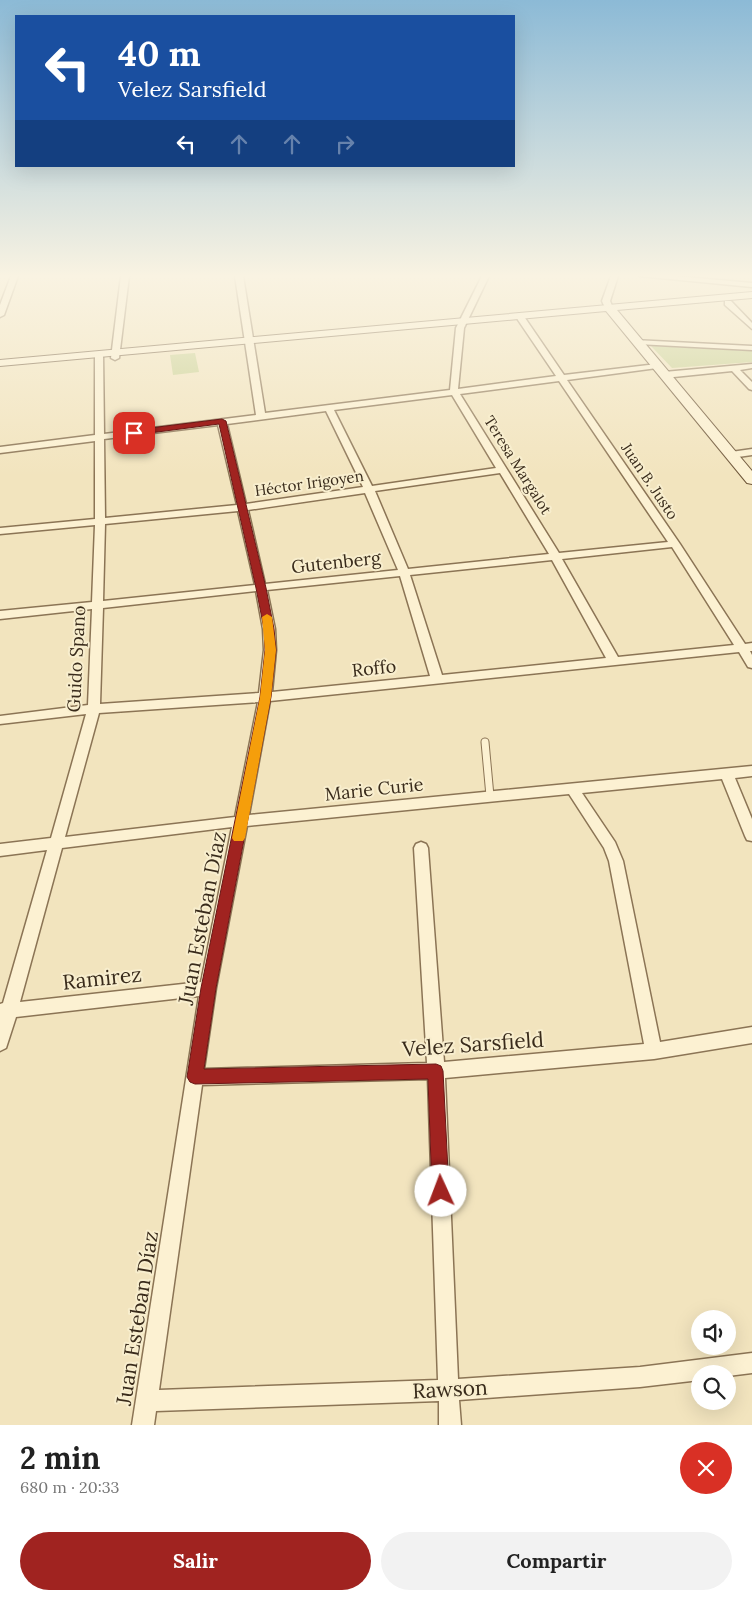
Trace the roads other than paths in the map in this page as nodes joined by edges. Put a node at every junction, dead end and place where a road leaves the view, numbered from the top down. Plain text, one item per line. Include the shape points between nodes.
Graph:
1 (117, 342) edge
2 (265, 342) edge
3 (460, 342) edge
4 (538, 342) edge
5 (637, 342) edge
6 (647, 342) edge
7 (248, 344) junction
8 (752, 348) edge
9 (115, 355) junction
10 (99, 357) junction
11 (0, 363) edge
12 (752, 366) edge
13 (734, 368) junction
14 (0, 369) edge
15 (661, 370) junction
16 (562, 378) junction
17 (752, 387) edge
18 (454, 391) junction
19 (329, 408) junction
20 (261, 416) junction
21 (222, 421) junction
22 (99, 437) junction
23 (0, 450) edge
24 (752, 452) edge
25 (731, 454) junction
26 (501, 470) junction
27 (752, 480) edge
28 (368, 490) junction
29 (241, 508) junction
30 (100, 523) junction
31 (0, 531) edge
32 (675, 544) junction
33 (556, 557) junction
34 (404, 572) junction
35 (261, 588) junction
36 (97, 605) junction
37 (0, 615) edge
38 (746, 648) edge
39 (614, 661) junction
40 (752, 664) edge
41 (438, 679) junction
42 (265, 697) junction
43 (94, 709) junction
44 (0, 720) edge
45 (485, 742) dead end
46 (752, 771) edge
47 (726, 773) junction
48 (572, 788) junction
49 (490, 796) junction
50 (242, 821) junction
51 (752, 836) edge
52 (56, 845) junction
53 (421, 848) dead end
54 (0, 850) edge
55 (208, 988) junction
56 (5, 1010) edge
57 (752, 1035) edge
58 (0, 1043) edge
59 (654, 1051) junction
60 (436, 1071) junction
61 (195, 1077) junction
62 (752, 1363) edge
63 (449, 1390) junction
64 (146, 1402) junction
65 (143, 1425) edge
66 (450, 1425) edge

1 - 9 street
2 - 7 main road
3 - 18 street
4 - 16 street, Juan B. Justo
5 - 15 main road
6 - 8 street
7 - 9 main road
7 - 20 street
9 - 10 main road
10 - 11 main road
10 - 14 main road
10 - 22 street, Guido Spano
12 - 13 street
13 - 15 street
13 - 17 street
15 - 16 street
15 - 25 main road
16 - 18 street
16 - 32 street, Juan B. Justo
18 - 19 street
18 - 26 street, Teresa Margalot
19 - 20 street
19 - 28 street
20 - 21 street
21 - 22 street
21 - 29 street, Juan Esteban Díaz
22 - 23 street
22 - 30 street, Guido Spano
24 - 25 street
25 - 27 main road
26 - 28 street, Héctor Irigoyen
26 - 33 street, Teresa Margalot
28 - 29 street, Héctor Irigoyen
28 - 34 street
29 - 30 street, Héctor Irigoyen
29 - 35 street, Juan Esteban Díaz
30 - 31 street, Héctor Irigoyen
30 - 36 street, Guido Spano
32 - 33 street, Gutenberg
32 - 38 street, Juan B. Justo
33 - 34 street, Gutenberg
33 - 39 street, Teresa Margalot
34 - 35 street, Gutenberg
34 - 41 street
35 - 36 street, Gutenberg
35 - 42 street, Juan Esteban Díaz via 270,650
36 - 37 street, Gutenberg
36 - 43 street, Guido Spano
38 - 39 street, Roffo
38 - 40 street, Juan B. Justo
39 - 41 street, Roffo
41 - 42 street, Roffo
42 - 43 street, Roffo
42 - 50 street, Juan Esteban Díaz
43 - 44 street, Roffo
43 - 52 street, Guido Spano
45 - 49 lane
46 - 47 street, Marie Curie
47 - 48 street, Marie Curie
47 - 51 street
48 - 49 street, Marie Curie
48 - 59 street via 610,846 616,861
49 - 50 street, Marie Curie
50 - 52 street, Marie Curie
50 - 55 street, Juan Esteban Díaz
52 - 54 street, Marie Curie
52 - 56 street, Guido Spano
53 - 60 street
55 - 56 street, Ramirez
55 - 61 street, Juan Esteban Díaz
56 - 58 street, Guido Spano
57 - 59 street, Velez Sarsfield
59 - 60 street, Velez Sarsfield
60 - 61 street, Velez Sarsfield
60 - 63 street
61 - 64 street, Juan Esteban Díaz
62 - 63 street, Rawson via 640,1377
63 - 64 street, Rawson
63 - 66 street
64 - 65 street, Juan Esteban Díaz

